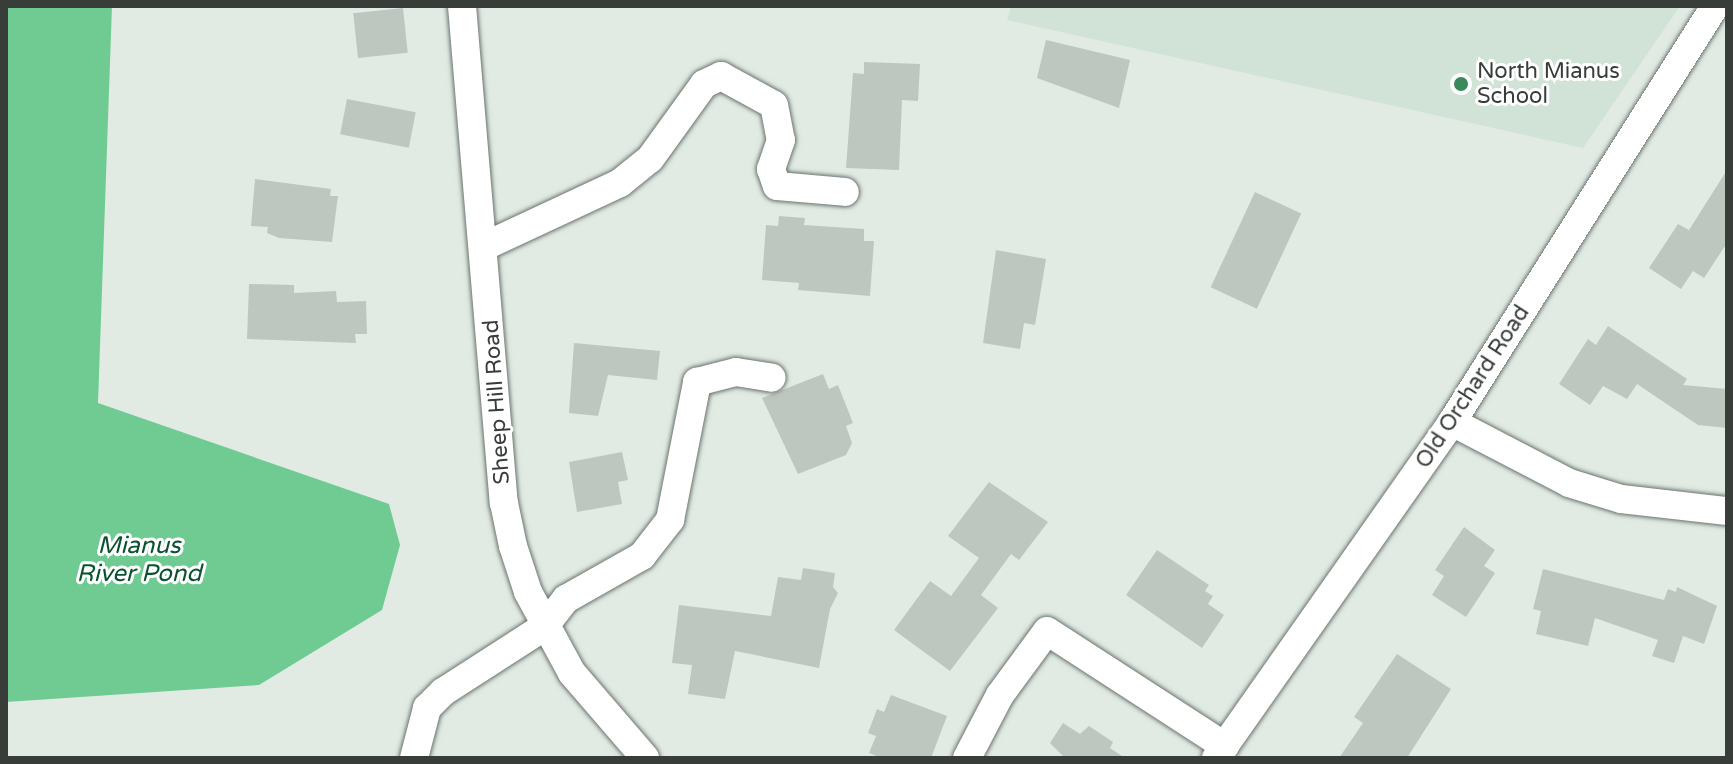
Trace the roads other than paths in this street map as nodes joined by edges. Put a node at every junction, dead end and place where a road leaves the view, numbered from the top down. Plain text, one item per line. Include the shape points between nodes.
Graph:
1 (462, 6) edge
2 (1715, 6) edge
3 (845, 192) dead end
4 (485, 246) junction
5 (772, 378) dead end
6 (1452, 422) junction
7 (1727, 511) edge
8 (544, 627) junction
9 (1221, 752) edge
10 (414, 758) edge
11 (645, 758) edge
12 (967, 758) edge

1 - 4 street, Sheep Hill Road
2 - 6 street, Old Orchard Road
3 - 4 street via 777,186 771,169 781,140 774,105 721,76 704,84 650,159 620,183
4 - 8 street, Sheep Hill Road via 504,503 516,557
5 - 8 street via 736,372 697,382 670,520 642,556 566,599
6 - 7 street via 1569,483 1621,499
6 - 9 street, Old Orchard Road
8 - 10 street via 427,708
8 - 11 street, Sheep Hill Road via 572,673
9 - 12 street via 1047,631 1000,695

